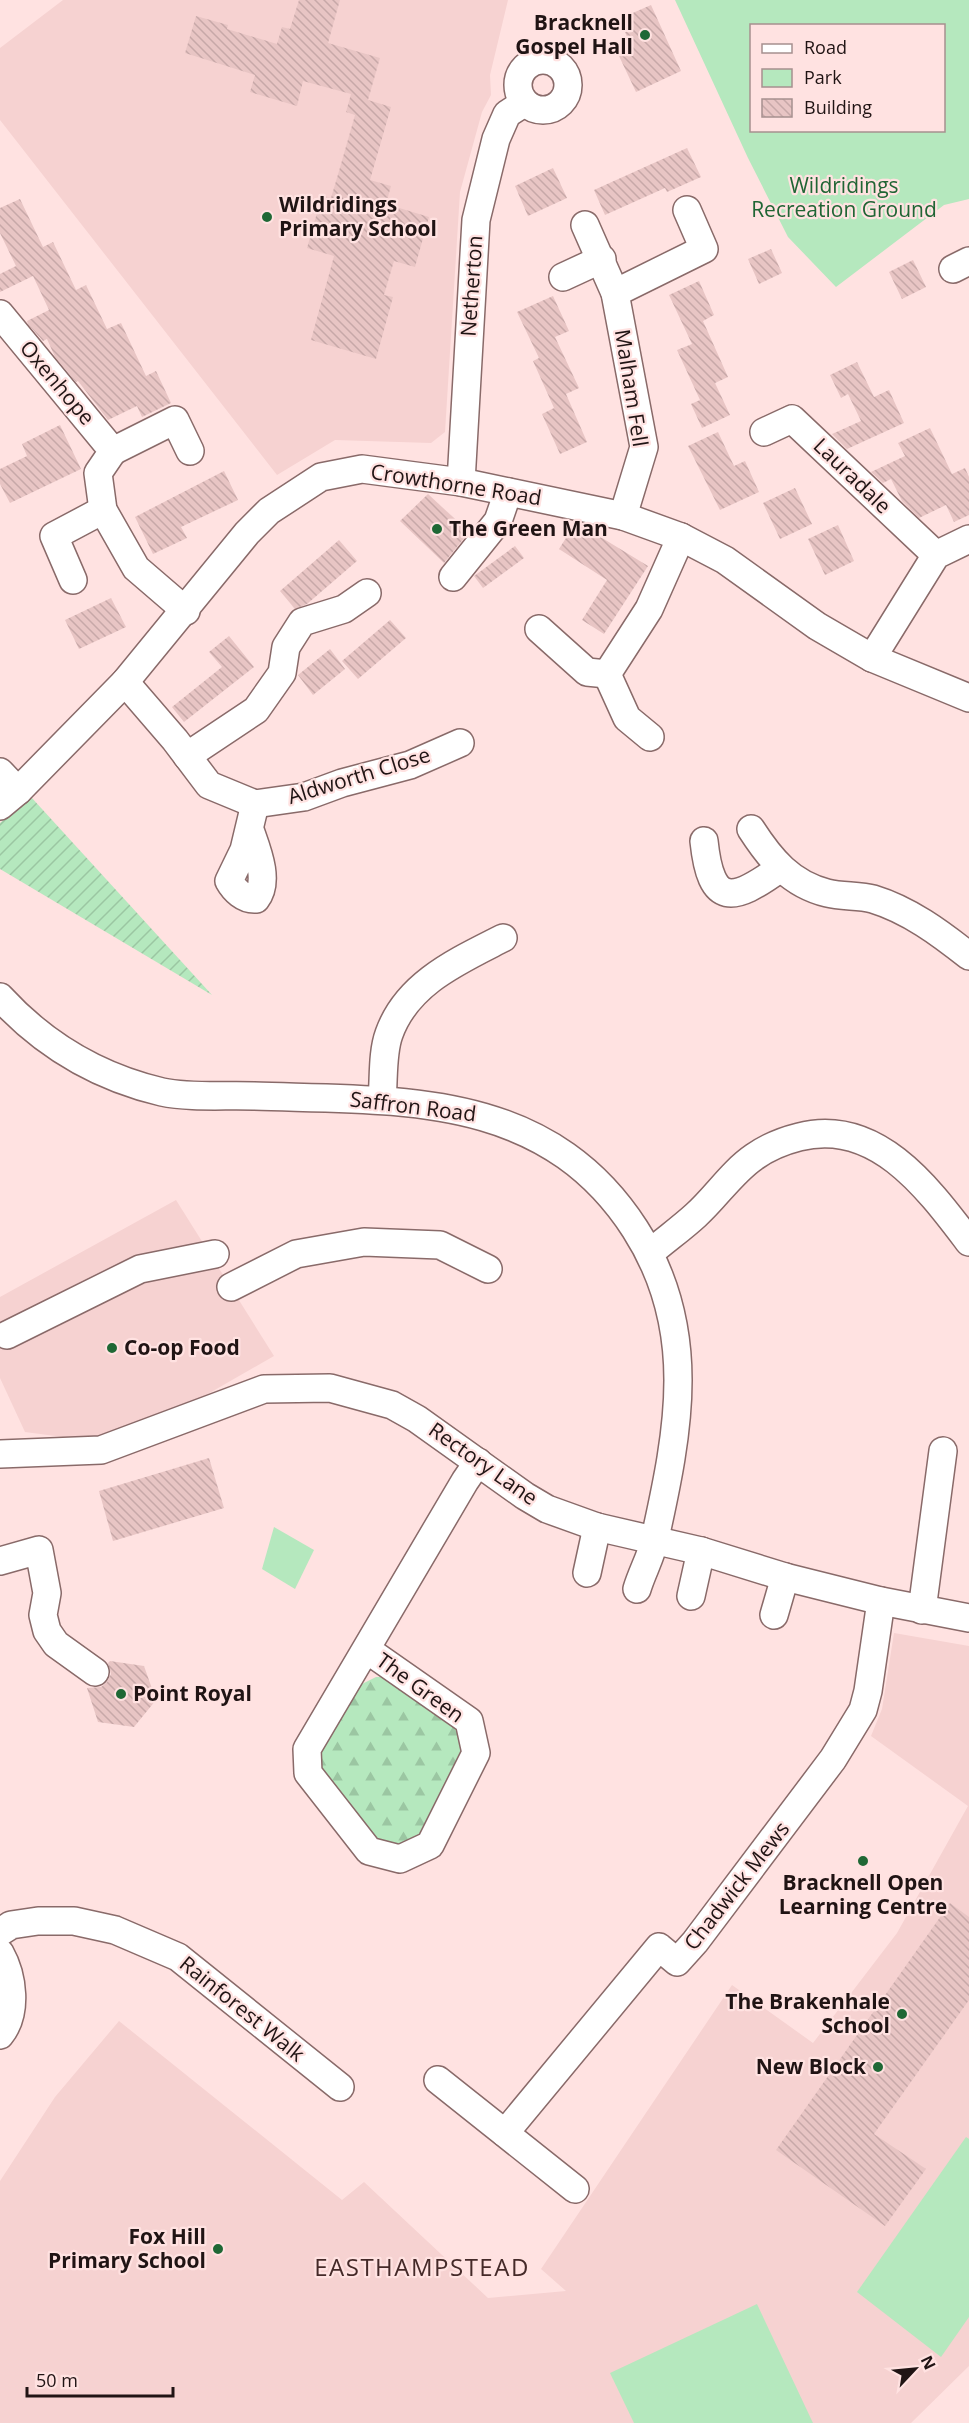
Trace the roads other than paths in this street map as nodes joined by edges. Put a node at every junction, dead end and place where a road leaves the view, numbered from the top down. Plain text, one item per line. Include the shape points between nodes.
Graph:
1 (524, 103) dead end
2 (687, 210) dead end
3 (585, 225) dead end
4 (602, 259) junction
5 (563, 277) dead end
6 (615, 293) junction
7 (0, 314) edge
8 (764, 432) dead end
9 (113, 451) junction
10 (190, 451) dead end
11 (461, 482) junction
12 (508, 492) junction
13 (103, 510) junction
14 (623, 516) junction
15 (681, 537) junction
16 (969, 539) edge
17 (936, 555) junction
18 (453, 577) dead end
19 (73, 580) dead end
20 (367, 593) dead end
21 (186, 611) junction
22 (539, 629) dead end
23 (872, 658) junction
24 (607, 674) junction
25 (125, 682) junction
26 (969, 698) edge
27 (650, 737) dead end
28 (450, 755) dead end
29 (187, 756) junction
30 (6, 790) edge
31 (752, 830) dead end
32 (704, 841) dead end
33 (779, 869) junction
34 (502, 938) dead end
35 (969, 956) edge
36 (0, 998) edge
37 (382, 1099) junction
38 (969, 1242) edge
39 (650, 1253) junction
40 (215, 1254) dead end
41 (488, 1269) dead end
42 (231, 1287) dead end
43 (7, 1335) dead end
44 (943, 1451) dead end
45 (0, 1454) edge
46 (478, 1462) junction
47 (597, 1527) junction
48 (655, 1540) junction
49 (701, 1551) junction
50 (0, 1560) edge
51 (587, 1573) dead end
52 (785, 1577) junction
53 (637, 1589) dead end
54 (691, 1596) dead end
55 (881, 1601) junction
56 (922, 1610) junction
57 (774, 1615) dead end
58 (969, 1618) edge
59 (366, 1649) junction
60 (95, 1672) dead end
61 (0, 1932) edge
62 (0, 1953) edge
63 (0, 2035) edge
64 (438, 2080) dead end
65 (340, 2087) dead end
66 (505, 2133) junction
67 (575, 2189) dead end

1 - 11 street, Netherton via 507,114 496,139 476,220
2 - 6 street via 704,249
3 - 4 street, Malham Fell
4 - 5 street
4 - 6 street, Malham Fell
6 - 14 street, Malham Fell via 644,447
7 - 9 street, Oxenhope
8 - 17 street, Lauradale via 792,419
9 - 10 street via 175,420
9 - 13 street via 98,473
11 - 12 street, Crowthorne Road
11 - 21 street, Crowthorne Road via 362,469 321,477 269,511
12 - 14 street, Crowthorne Road
12 - 18 street via 498,521
13 - 19 street via 54,536
13 - 21 street via 136,568
14 - 15 street, Crowthorne Road
15 - 23 street, Crowthorne Road via 725,560 817,626
15 - 24 street via 649,609
16 - 17 street
17 - 23 street
20 - 29 street via 344,609 302,622 286,647 282,673 256,710
21 - 25 street, Crowthorne Road
22 - 24 street via 587,672
23 - 26 street, Crowthorne Road
24 - 27 street via 627,718
25 - 29 street, Aldworth Close
25 - 30 street, Crowthorne Road
28 - 29 street, Aldworth Close via 342,783 252,817 209,786
31 - 33 street
32 - 33 street via 706,864 716,884 726,892 737,895
33 - 35 street via 826,893 872,899 904,911
34 - 37 street via 441,970 409,998 389,1035
36 - 37 street, Saffron Road via 45,1040 91,1068 164,1092
37 - 39 street, Saffron Road via 492,1118 563,1152 619,1205
38 - 39 street via 941,1205 891,1156 858,1137 820,1132 780,1142 753,1157 696,1216
39 - 48 street, Saffron Road via 674,1332 680,1388
40 - 43 street via 140,1269
41 - 42 street via 440,1245 364,1242 296,1254
44 - 56 street
45 - 46 street, Rectory Lane via 101,1449 264,1389 306,1387 349,1392 392,1405
46 - 47 street, Rectory Lane via 547,1509
46 - 59 street, The Green
47 - 48 street, Rectory Lane
47 - 51 street
48 - 49 street, Rectory Lane
48 - 53 street, Saffron Road
49 - 52 street, Rectory Lane
49 - 54 street
50 - 60 street via 39,1550 47,1593 43,1615 47,1630 56,1644
52 - 55 street, Rectory Lane
52 - 57 street
55 - 56 street, Rectory Lane
55 - 66 street, Chadwick Mews via 863,1710 833,1759 731,1897 677,1962 659,1947
56 - 58 street, Rectory Lane
59 - 59 street, The Green via 307,1749 308,1773 369,1851 400,1859 430,1845 477,1753 469,1721
61 - 65 street, Rainforest Walk via 11,1925 74,1921 115,1930 177,1956
62 - 63 street via 12,1998 10,2014
64 - 66 street
66 - 67 street

